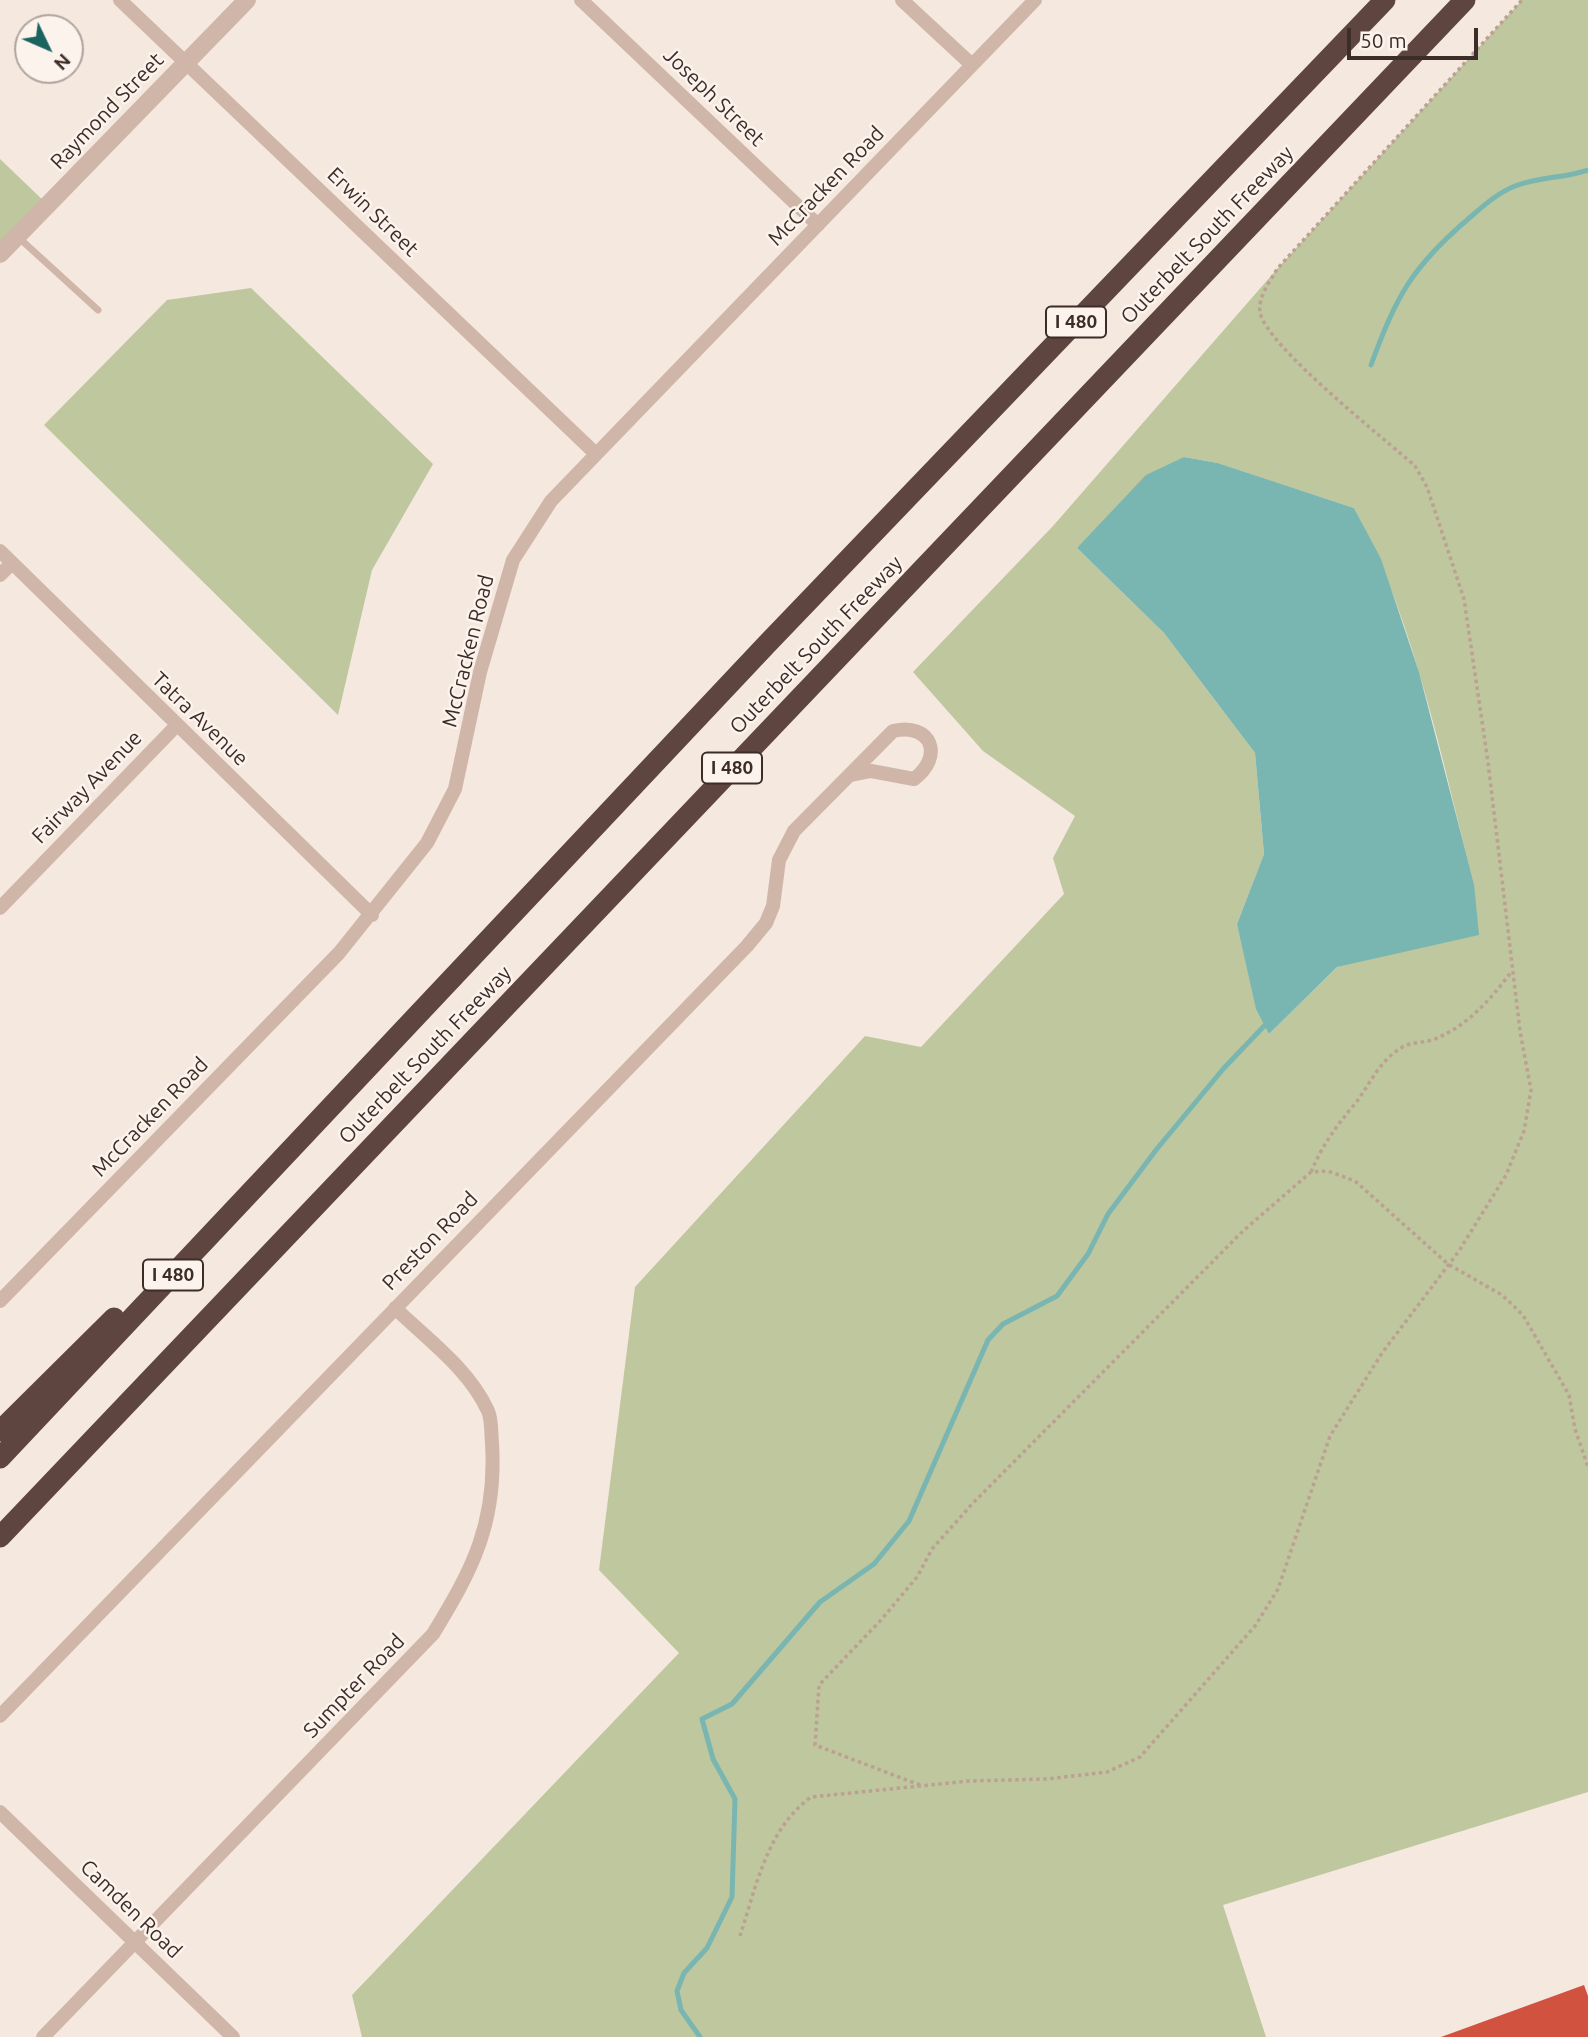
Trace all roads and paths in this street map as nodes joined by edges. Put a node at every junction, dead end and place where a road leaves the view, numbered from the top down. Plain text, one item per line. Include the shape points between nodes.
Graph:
1 (120, 0) edge
2 (247, 0) edge
3 (581, 0) edge
4 (902, 0) edge
5 (1035, 0) edge
6 (1385, 0) edge
7 (1465, 0) edge
8 (1522, 0) edge
9 (186, 63) junction
10 (972, 65) junction
11 (818, 225) junction
12 (18, 236) junction
13 (0, 254) edge
14 (98, 310) dead end
15 (596, 454) junction
16 (0, 551) edge
17 (12, 563) junction
18 (0, 575) edge
19 (176, 726) junction
20 (851, 775) junction
21 (0, 908) edge
22 (372, 915) junction
23 (1513, 970) junction
24 (345, 1090) junction
25 (1311, 1172) junction
26 (1448, 1265) junction
27 (0, 1301) edge
28 (395, 1308) junction
29 (0, 1431) edge
30 (0, 1458) edge
31 (1588, 1467) edge
32 (0, 1537) edge
33 (0, 1716) edge
34 (921, 1786) junction
35 (0, 1812) edge
36 (740, 1936) dead end
37 (135, 1943) junction
38 (43, 2037) edge
39 (233, 2037) edge

1 - 9 street, Erwin Street
2 - 9 street, Raymond Street
3 - 11 street, Joseph Street
4 - 10 street
5 - 10 street, McCracken Road
6 - 24 highway, Outerbelt South Freeway / I 480
7 - 32 highway, Outerbelt South Freeway / I 480
8 - 23 path via 1278,268 1261,298 1260,314 1283,349 1415,466 1427,487 1464,598
9 - 12 street, Raymond Street
9 - 15 street, Erwin Street
10 - 11 street, McCracken Road
11 - 15 street, McCracken Road
12 - 13 street, Raymond Street
12 - 14 lane
15 - 22 street, McCracken Road via 551,501 513,561 480,673 455,789 427,843
16 - 17 street, Tatra Avenue
17 - 18 street
17 - 19 street, Tatra Avenue
19 - 21 street, Fairway Avenue
19 - 22 street, Tatra Avenue
20 - 20 street, Preston Road via 871,771 914,779 926,771 932,756 929,741 921,732 893,731
20 - 28 street, Preston Road via 785,845 770,915 747,946
22 - 27 street, McCracken Road
23 - 25 path via 1493,996 1457,1028 1430,1041 1405,1045 1385,1061 1335,1125
23 - 26 path via 1531,1090 1524,1131 1506,1175
24 - 29 highway
24 - 30 highway, Outerbelt South Freeway / I 480
25 - 26 path via 1328,1171 1355,1181
25 - 34 path via 1244,1231 973,1503 932,1549 917,1577 819,1685 815,1745
26 - 31 path via 1502,1295 1523,1315 1569,1395
26 - 34 path via 1382,1353 1330,1436 1278,1589 1255,1626 1140,1758 1107,1772
28 - 33 street, Preston Road
28 - 37 street, Sumpter Road via 470,1380 489,1413 488,1523 464,1582 433,1634
34 - 36 path via 811,1797 794,1809 766,1856
35 - 37 street, Camden Road
37 - 38 street, Sumpter Road
37 - 39 street, Camden Road

